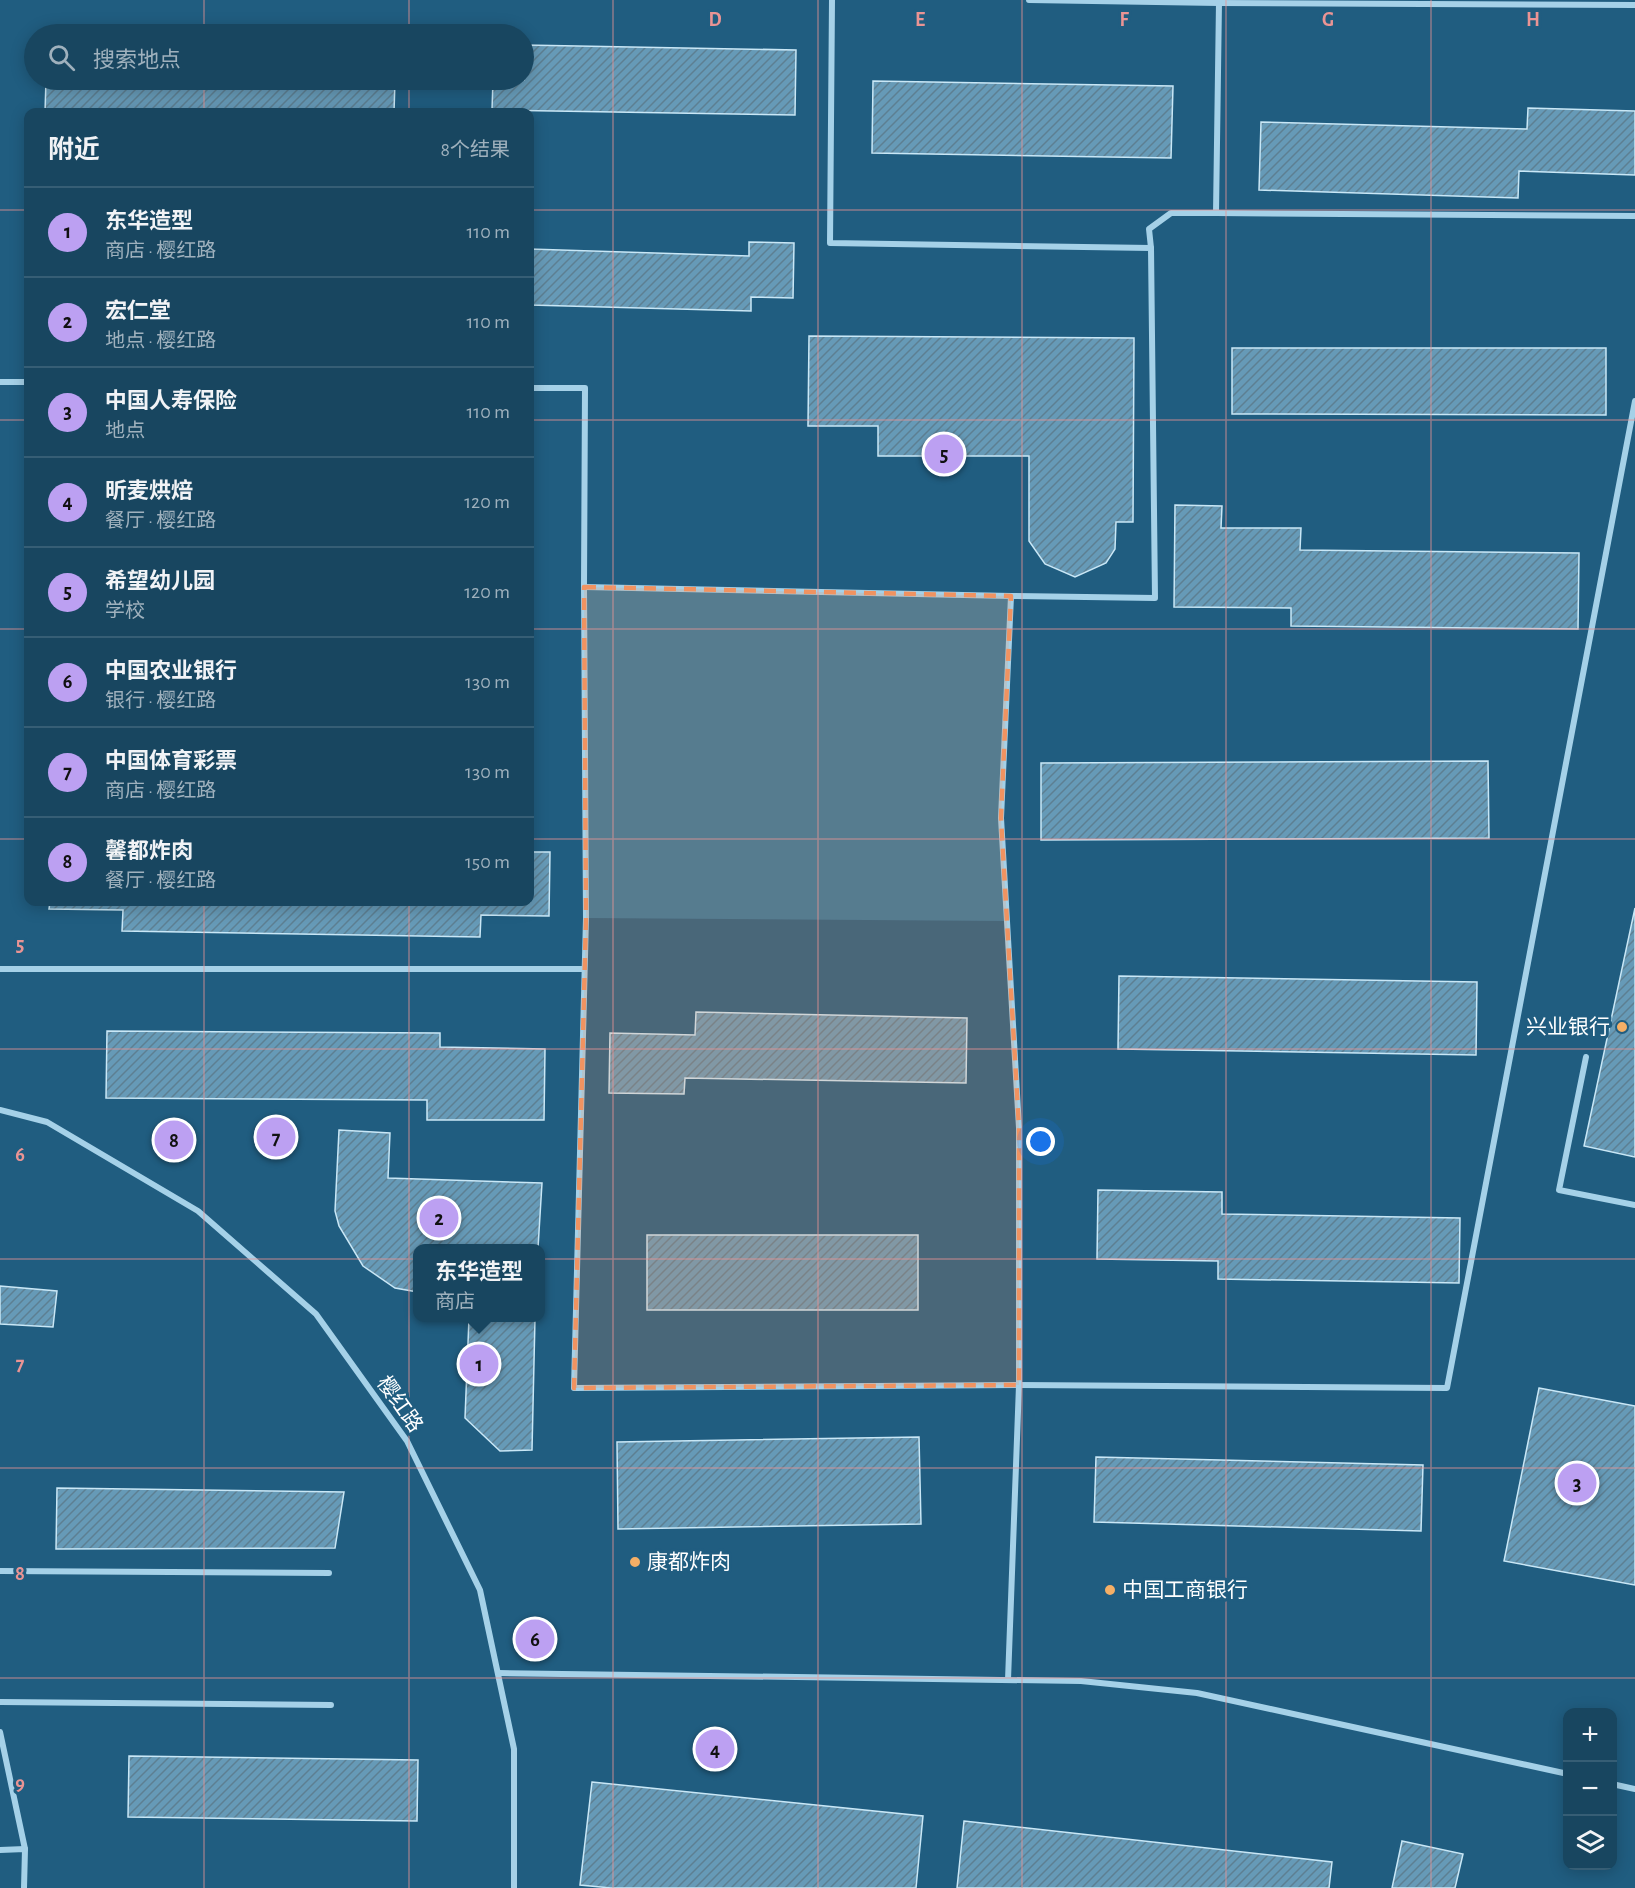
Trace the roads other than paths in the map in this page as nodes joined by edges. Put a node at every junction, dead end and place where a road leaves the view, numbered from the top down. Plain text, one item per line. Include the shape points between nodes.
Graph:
1 (832, 0) edge
2 (1029, 0) edge
3 (1219, 2) edge
4 (1635, 6) edge
5 (1216, 213) junction
6 (1635, 216) edge
7 (1150, 248) junction
8 (0, 382) edge
9 (24, 382) edge
10 (534, 388) edge
11 (1635, 401) edge
12 (584, 587) junction
13 (1011, 596) junction
14 (0, 969) edge
15 (584, 969) junction
16 (1586, 1057) dead end
17 (0, 1110) edge
18 (1635, 1205) edge
19 (1018, 1384) junction
20 (0, 1571) edge
21 (329, 1573) dead end
22 (498, 1673) junction
23 (1008, 1680) junction
24 (0, 1702) edge
25 (331, 1705) dead end
26 (0, 1732) edge
27 (1563, 1773) edge
28 (1617, 1785) edge
29 (1635, 1789) edge
30 (25, 1849) junction
31 (0, 1850) edge
32 (24, 1888) edge
33 (514, 1888) edge

1 - 7 street via 830,243
2 - 3 street
3 - 4 street
3 - 5 street
5 - 6 street
5 - 7 street via 1171,213 1149,229
7 - 13 street via 1155,598
8 - 9 street
10 - 12 street via 585,388
11 - 19 street via 1448,1388
12 - 13 street
12 - 15 street
13 - 19 street via 1001,818 1019,1128
14 - 15 street
15 - 19 street via 574,1388
16 - 18 street via 1559,1190
17 - 22 street, 樱红路 via 47,1122 198,1211 316,1314 408,1441 480,1590
19 - 23 street
20 - 21 street
22 - 23 street
22 - 33 street, 樱红路 via 514,1749
23 - 27 street via 1081,1681 1197,1693
24 - 25 street
26 - 30 street
28 - 29 street
30 - 31 street
30 - 32 street

